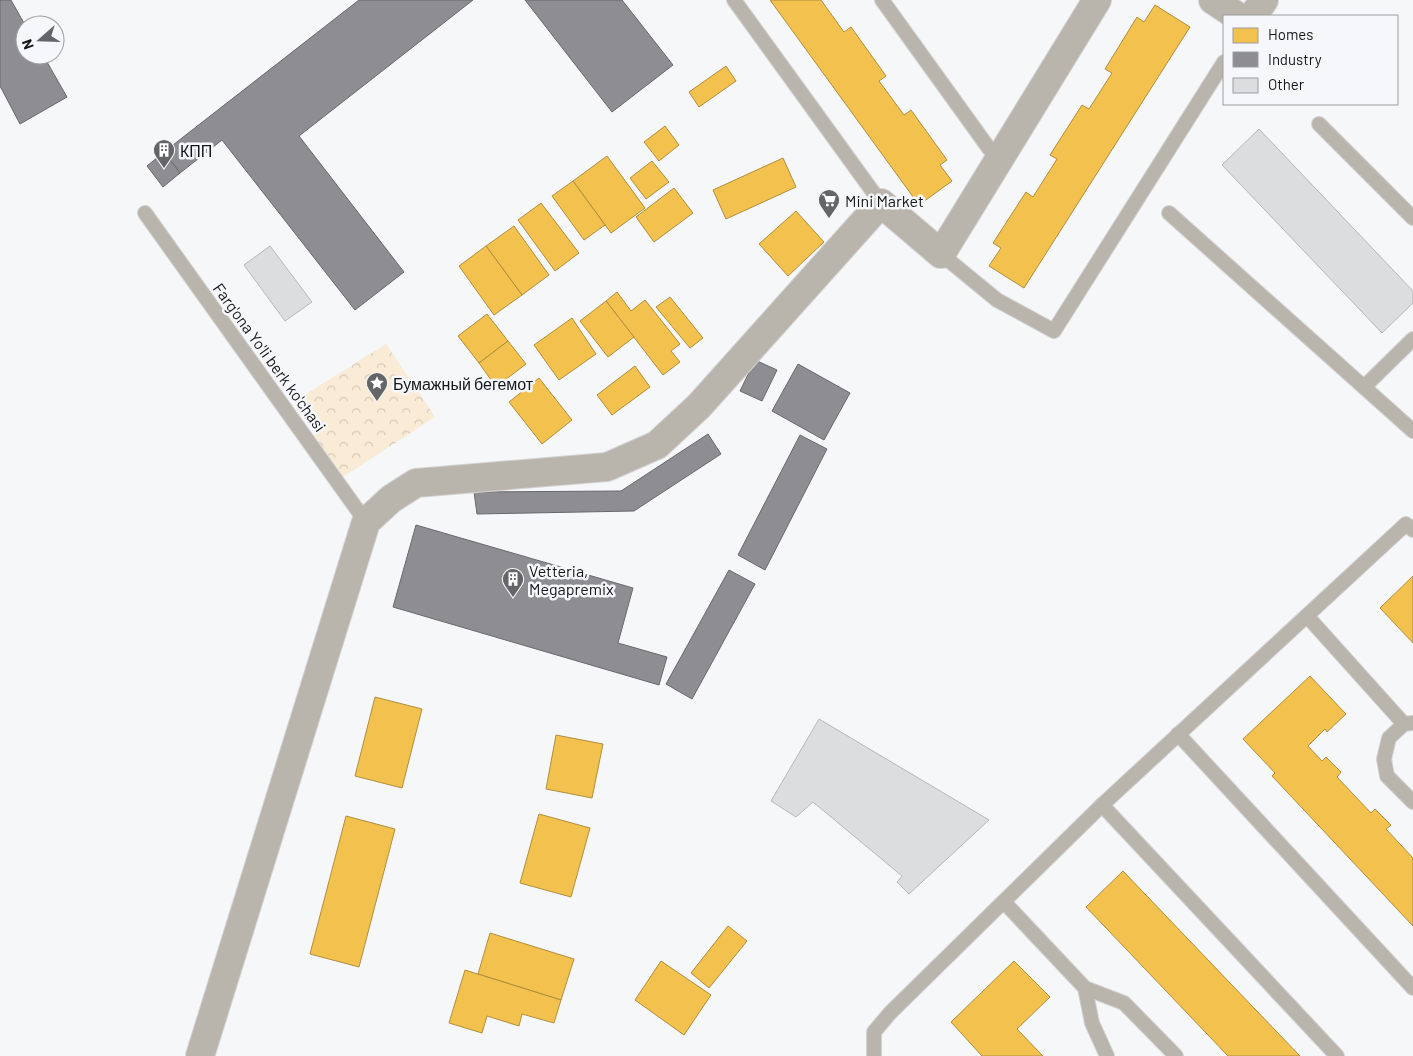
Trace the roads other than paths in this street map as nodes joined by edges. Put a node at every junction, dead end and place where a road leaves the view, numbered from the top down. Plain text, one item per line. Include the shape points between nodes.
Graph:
1 (734, 0) edge
2 (882, 0) edge
3 (1097, 0) edge
4 (1213, 0) edge
5 (1264, 0) edge
6 (1236, 15) edge
7 (1254, 15) edge
8 (1223, 64) edge
9 (1319, 124) dead end
10 (998, 161) junction
11 (881, 203) junction
12 (145, 213) dead end
13 (1169, 214) dead end
14 (1413, 218) edge
15 (942, 254) junction
16 (1413, 339) edge
17 (1364, 387) junction
18 (1413, 431) edge
19 (366, 522) junction
20 (1413, 530) edge
21 (1307, 616) junction
22 (1409, 723) edge
23 (1178, 734) junction
24 (1413, 802) edge
25 (1102, 805) junction
26 (1004, 902) junction
27 (1085, 988) junction
28 (1413, 988) edge
29 (200, 1056) edge
30 (875, 1056) edge
31 (1107, 1056) edge
32 (1176, 1056) edge
33 (1337, 1056) edge

1 - 11 lane
2 - 10 lane
3 - 10 street
4 - 6 street
5 - 7 street
8 - 15 lane via 1054,331 997,300
9 - 14 lane
10 - 15 street
11 - 15 street
11 - 19 street via 699,406 657,445 607,467 416,483 391,499
12 - 19 lane, Farg'ona Yo'li berk ko'chasi
13 - 17 lane
16 - 17 lane
17 - 18 lane
19 - 29 street
20 - 21 lane via 1406,524
21 - 22 lane
21 - 23 lane
22 - 24 lane via 1389,738 1384,759 1387,776
23 - 25 lane
23 - 28 lane
25 - 26 lane
25 - 33 lane
26 - 27 lane
26 - 30 lane via 874,1032
27 - 31 lane via 1092,1023
27 - 32 lane via 1124,1003

